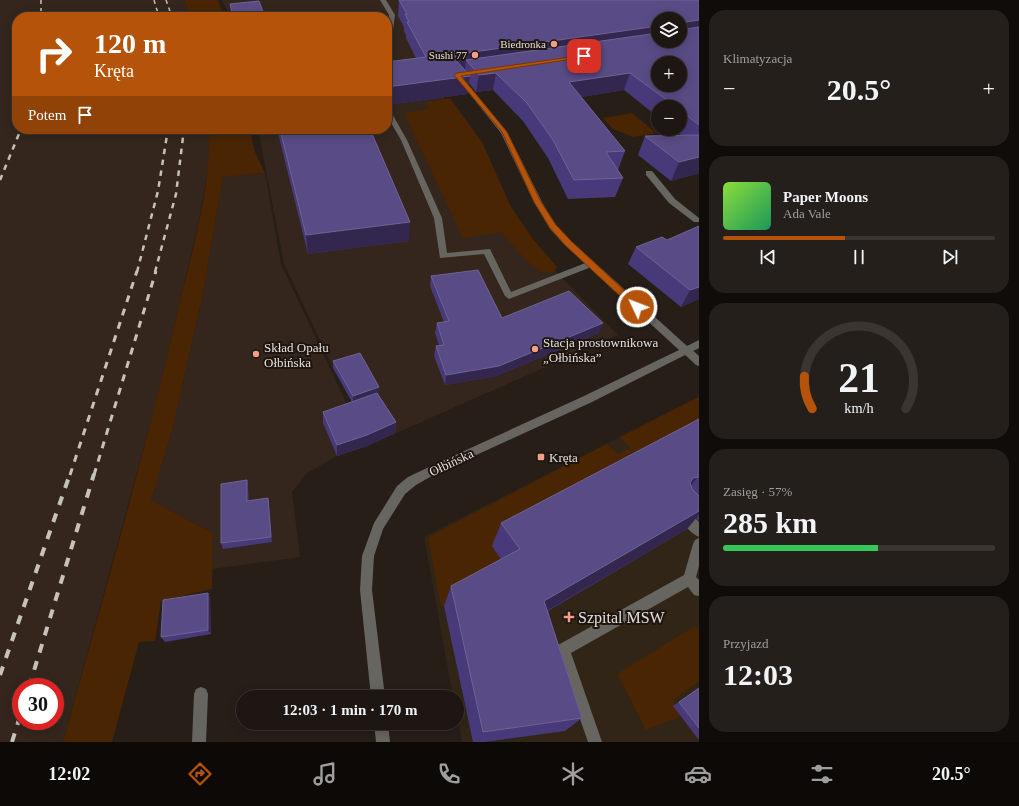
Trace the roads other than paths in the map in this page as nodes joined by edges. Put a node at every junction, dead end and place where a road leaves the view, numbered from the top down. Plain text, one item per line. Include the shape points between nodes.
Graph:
1 (383, 0) edge
2 (390, 12) edge
3 (464, 74) edge
4 (392, 119) edge
5 (648, 173) dead end
6 (697, 220) dead end
7 (591, 264) junction
8 (699, 344) edge
9 (686, 350) junction
10 (699, 362) edge
11 (677, 508) edge
12 (699, 531) edge
13 (699, 544) edge
14 (689, 579) junction
15 (699, 590) edge
16 (377, 690) edge
17 (201, 694) dead end
18 (382, 730) edge
19 (199, 742) edge
20 (383, 742) edge
21 (595, 742) edge

1 - 2 street
3 - 7 street via 457,75 504,132 553,227
4 - 7 street via 438,218 443,256 487,251 509,296
5 - 6 street via 672,201
7 - 9 street
8 - 9 street, Ołbińska
9 - 10 street
9 - 16 street, Ołbińska via 588,399 433,470 401,490 372,541 366,574
11 - 12 street
13 - 14 street
14 - 15 street
14 - 21 street via 564,650
17 - 19 street
18 - 20 street

